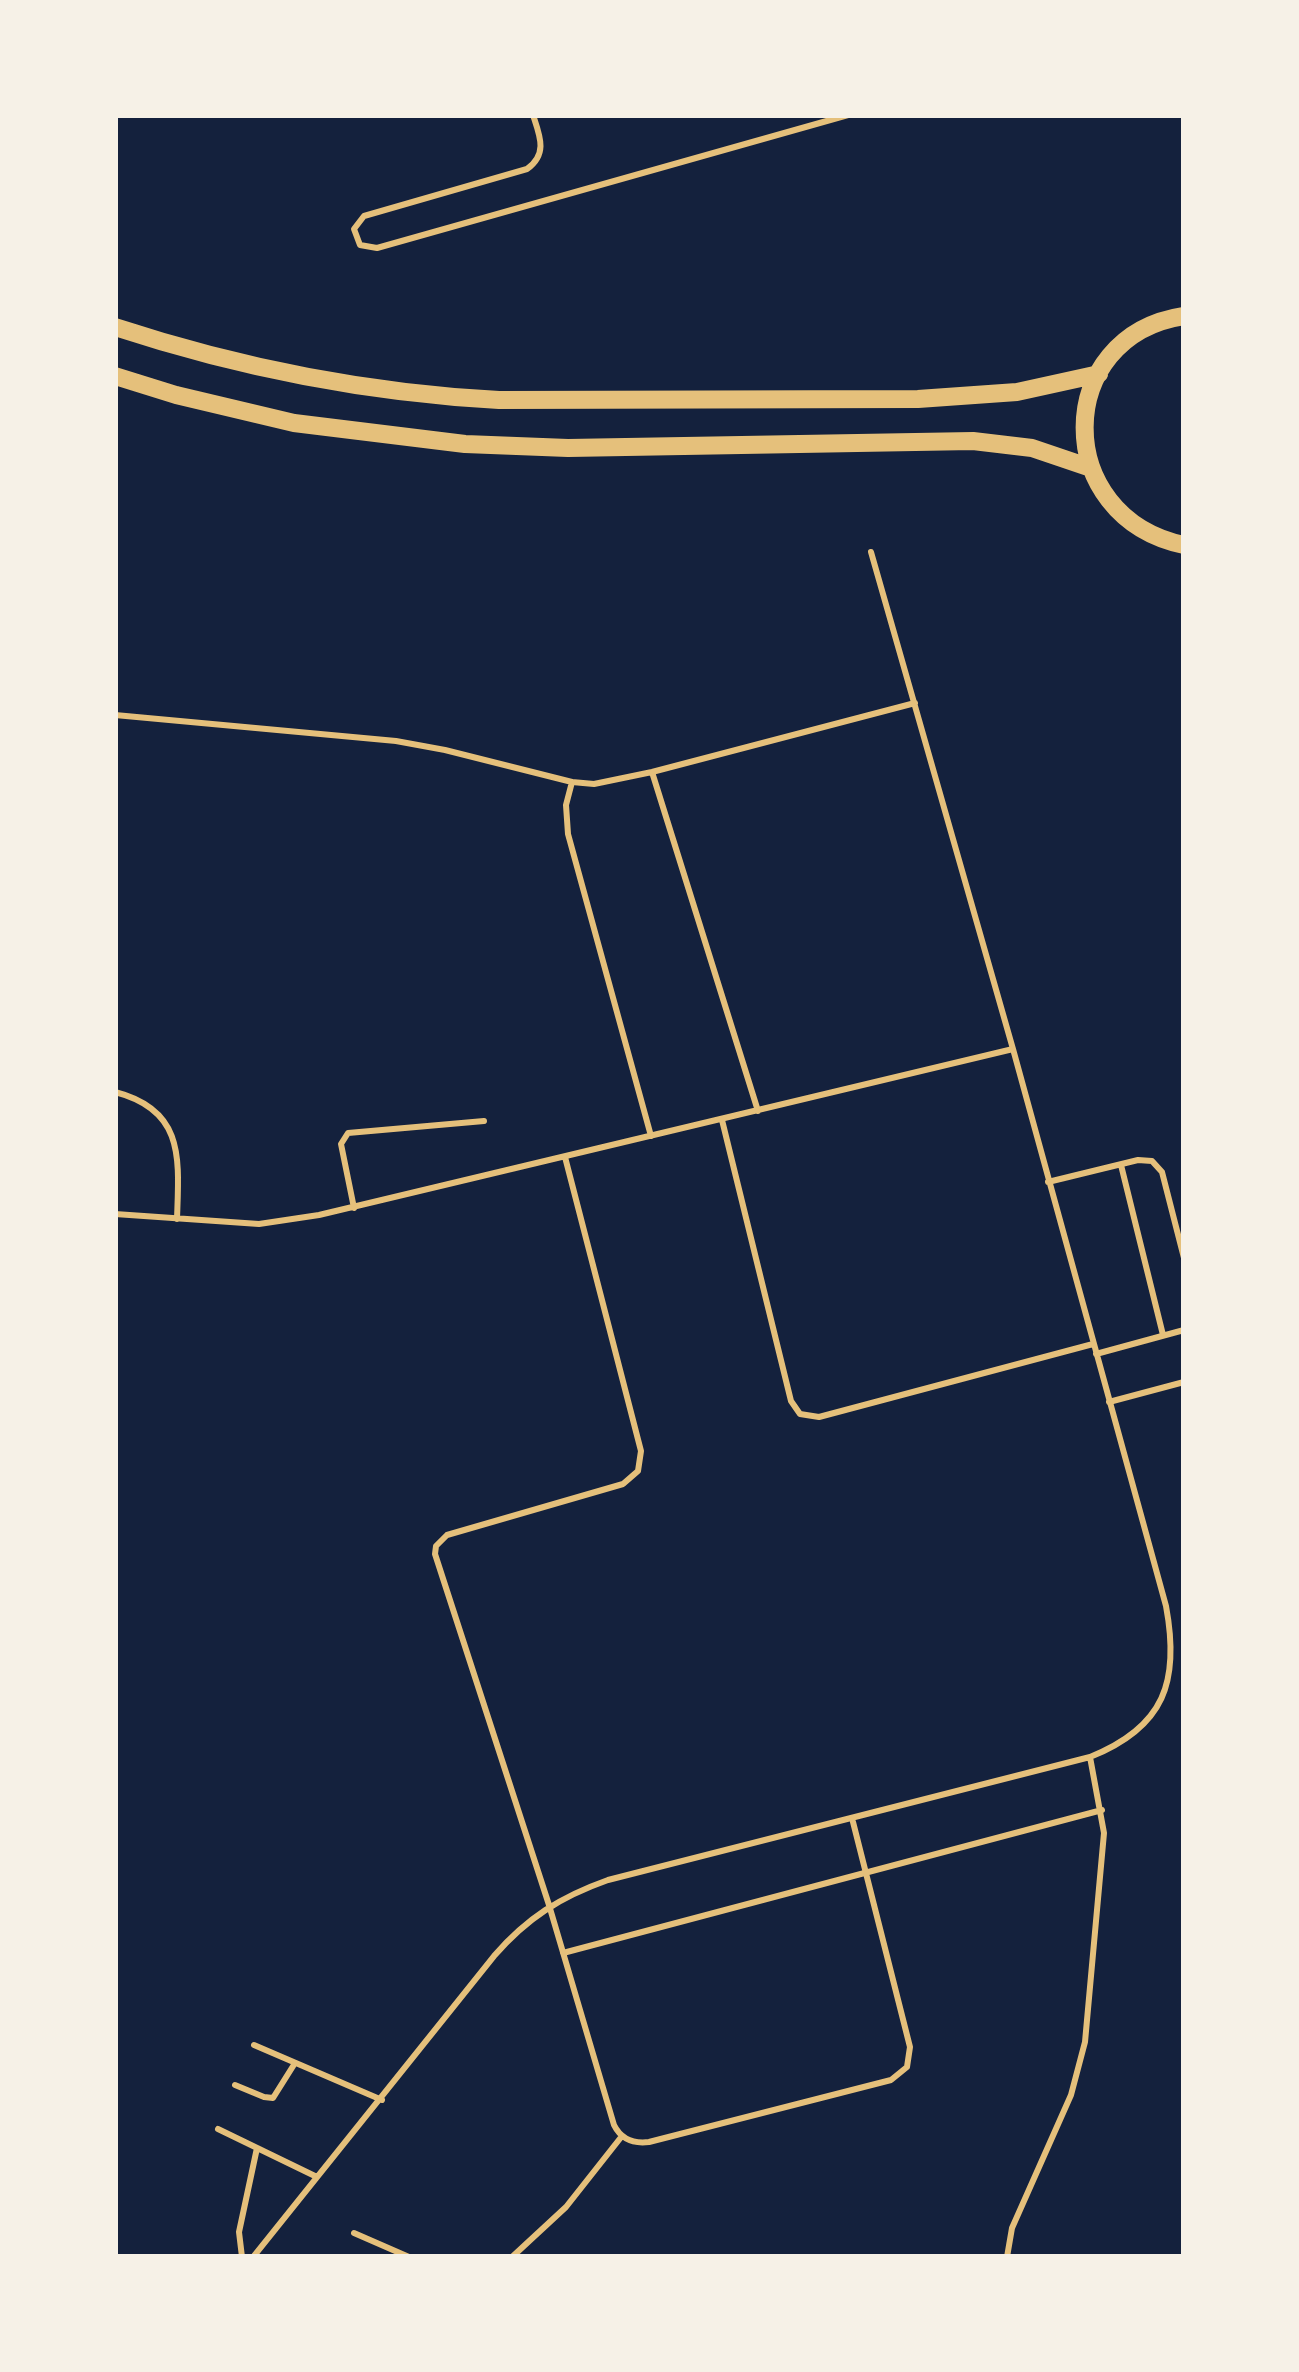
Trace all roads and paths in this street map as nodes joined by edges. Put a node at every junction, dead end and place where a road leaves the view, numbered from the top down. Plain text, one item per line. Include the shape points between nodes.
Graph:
1 (533, 115) edge
2 (848, 115) edge
3 (1184, 316) edge
4 (115, 327) edge
5 (1099, 374) junction
6 (115, 376) edge
7 (1091, 468) junction
8 (1184, 545) edge
9 (870, 552) dead end
10 (915, 703) junction
11 (115, 714) edge
12 (652, 772) junction
13 (572, 782) junction
14 (1013, 1050) junction
15 (115, 1092) edge
16 (758, 1111) junction
17 (722, 1119) junction
18 (484, 1121) dead end
19 (651, 1136) junction
20 (565, 1157) junction
21 (1121, 1164) junction
22 (1048, 1182) junction
23 (354, 1208) junction
24 (115, 1214) edge
25 (177, 1218) junction
26 (1184, 1258) edge
27 (1184, 1330) edge
28 (1163, 1336) junction
29 (1093, 1344) junction
30 (1096, 1354) junction
31 (1184, 1382) edge
32 (1109, 1402) junction
33 (1090, 1757) junction
34 (1102, 1810) junction
35 (852, 1818) junction
36 (866, 1873) junction
37 (549, 1906) junction
38 (563, 1953) junction
39 (254, 2045) dead end
40 (295, 2063) junction
41 (235, 2085) dead end
42 (382, 2100) junction
43 (218, 2130) dead end
44 (622, 2136) junction
45 (257, 2148) junction
46 (317, 2177) junction
47 (354, 2233) dead end
48 (242, 2257) edge
49 (253, 2257) edge
50 (408, 2257) edge
51 (512, 2257) edge
52 (1007, 2257) edge

1 - 2 lane via 542,143 528,169 364,216 354,229 360,245 376,248
3 - 5 main road via 1138,332
4 - 5 main road via 294,375 499,400 918,399 1017,392
5 - 7 main road via 1085,420
6 - 7 main road via 238,411 408,439 568,448 973,441 1032,448
7 - 8 main road via 1120,514 1150,535
9 - 10 lane
10 - 12 lane
10 - 14 lane
11 - 13 lane via 429,746
12 - 13 lane via 605,783
12 - 16 lane
13 - 19 lane via 568,834
14 - 16 lane
14 - 22 lane
15 - 25 lane via 147,1104 172,1130
16 - 17 lane
17 - 19 lane
17 - 29 lane via 791,1401 800,1414 819,1417
18 - 23 lane via 348,1133 341,1144
19 - 20 lane
20 - 23 lane
20 - 37 lane via 641,1451 638,1471 623,1484 447,1535 435,1554
21 - 22 lane
21 - 26 lane via 1145,1160 1160,1167
21 - 28 lane
22 - 29 lane
23 - 25 lane via 259,1224
24 - 25 lane
27 - 28 lane
28 - 30 lane
29 - 30 lane
30 - 32 lane
31 - 32 lane
32 - 33 lane via 1166,1606 1171,1662 1158,1708 1144,1725
33 - 34 lane
33 - 35 lane
34 - 36 lane
34 - 52 lane via 1080,2066 1012,2228
35 - 36 lane
35 - 37 lane via 608,1880
36 - 38 lane
36 - 44 lane via 910,2046 902,2073 648,2142
37 - 38 lane
37 - 42 lane via 494,1956
38 - 44 lane
39 - 40 lane
40 - 41 lane via 273,2098
40 - 42 lane
42 - 46 lane
43 - 45 lane
44 - 51 lane via 556,2217
45 - 46 lane
45 - 48 lane via 238,2232
46 - 49 lane
47 - 50 lane

